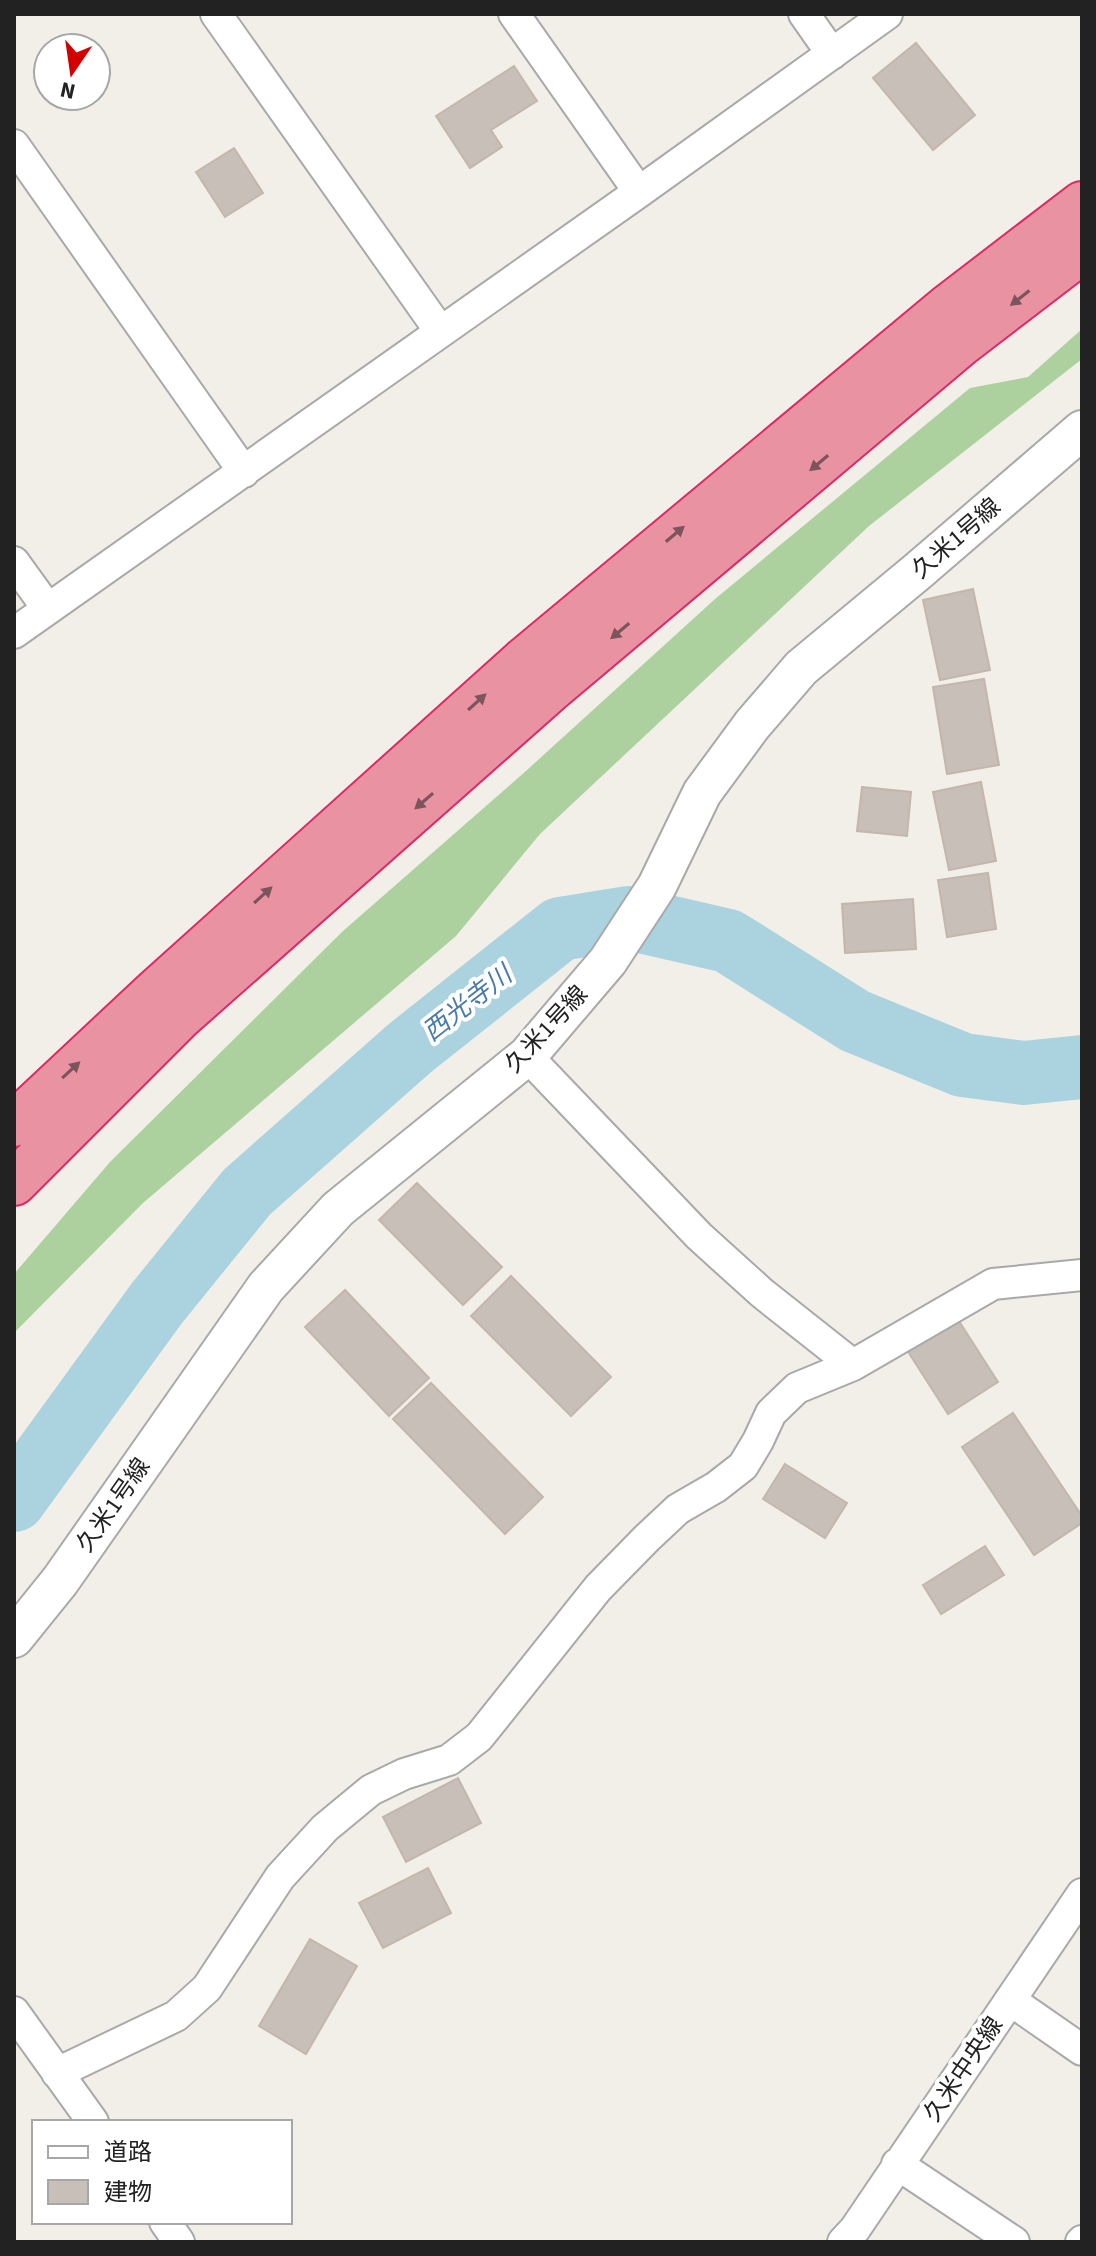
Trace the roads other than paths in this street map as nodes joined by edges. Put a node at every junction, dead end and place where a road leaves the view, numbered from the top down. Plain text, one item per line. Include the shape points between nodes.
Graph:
1 (216, 14) edge
2 (514, 14) edge
3 (804, 14) edge
4 (887, 14) edge
5 (832, 54) junction
6 (14, 145) edge
7 (639, 192) junction
8 (1082, 204) edge
9 (1082, 251) edge
10 (440, 331) junction
11 (1082, 430) edge
12 (244, 472) junction
13 (14, 562) edge
14 (48, 609) junction
15 (14, 633) edge
16 (527, 1056) junction
17 (14, 1124) edge
18 (14, 1183) edge
19 (1082, 1275) edge
20 (853, 1365) junction
21 (14, 1638) edge
22 (1082, 1894) edge
23 (1010, 2000) junction
24 (14, 2012) edge
25 (1082, 2050) edge
26 (57, 2073) junction
27 (92, 2120) edge
28 (897, 2164) junction
29 (166, 2224) edge
30 (855, 2238) edge
31 (179, 2242) edge
32 (1014, 2242) edge

1 - 10 street
2 - 7 street
3 - 5 street
4 - 5 street
5 - 7 street
6 - 12 street
7 - 10 street
17 -> 8 highway via 523,661 949,306
9 -> 18 highway via 962,343 550,690 180,1017
10 - 12 street
11 - 16 street, 久米1号線 via 801,668 702,793 657,886 608,961
12 - 14 street
13 - 14 street
14 - 15 street
16 - 20 street via 699,1236
16 - 21 street, 久米1号線 via 338,1209 266,1287 60,1581
19 - 20 street via 993,1284
20 - 26 street via 797,1388 771,1413 743,1466 678,1509 598,1588 479,1737 449,1760 371,1790 325,1828 280,1877 207,1988 176,2016
22 - 23 street, 久米中央線
23 - 25 street
23 - 28 street, 久米中央線
24 - 26 street
26 - 27 street
28 - 30 street, 久米中央線
28 - 32 street
29 - 31 street

